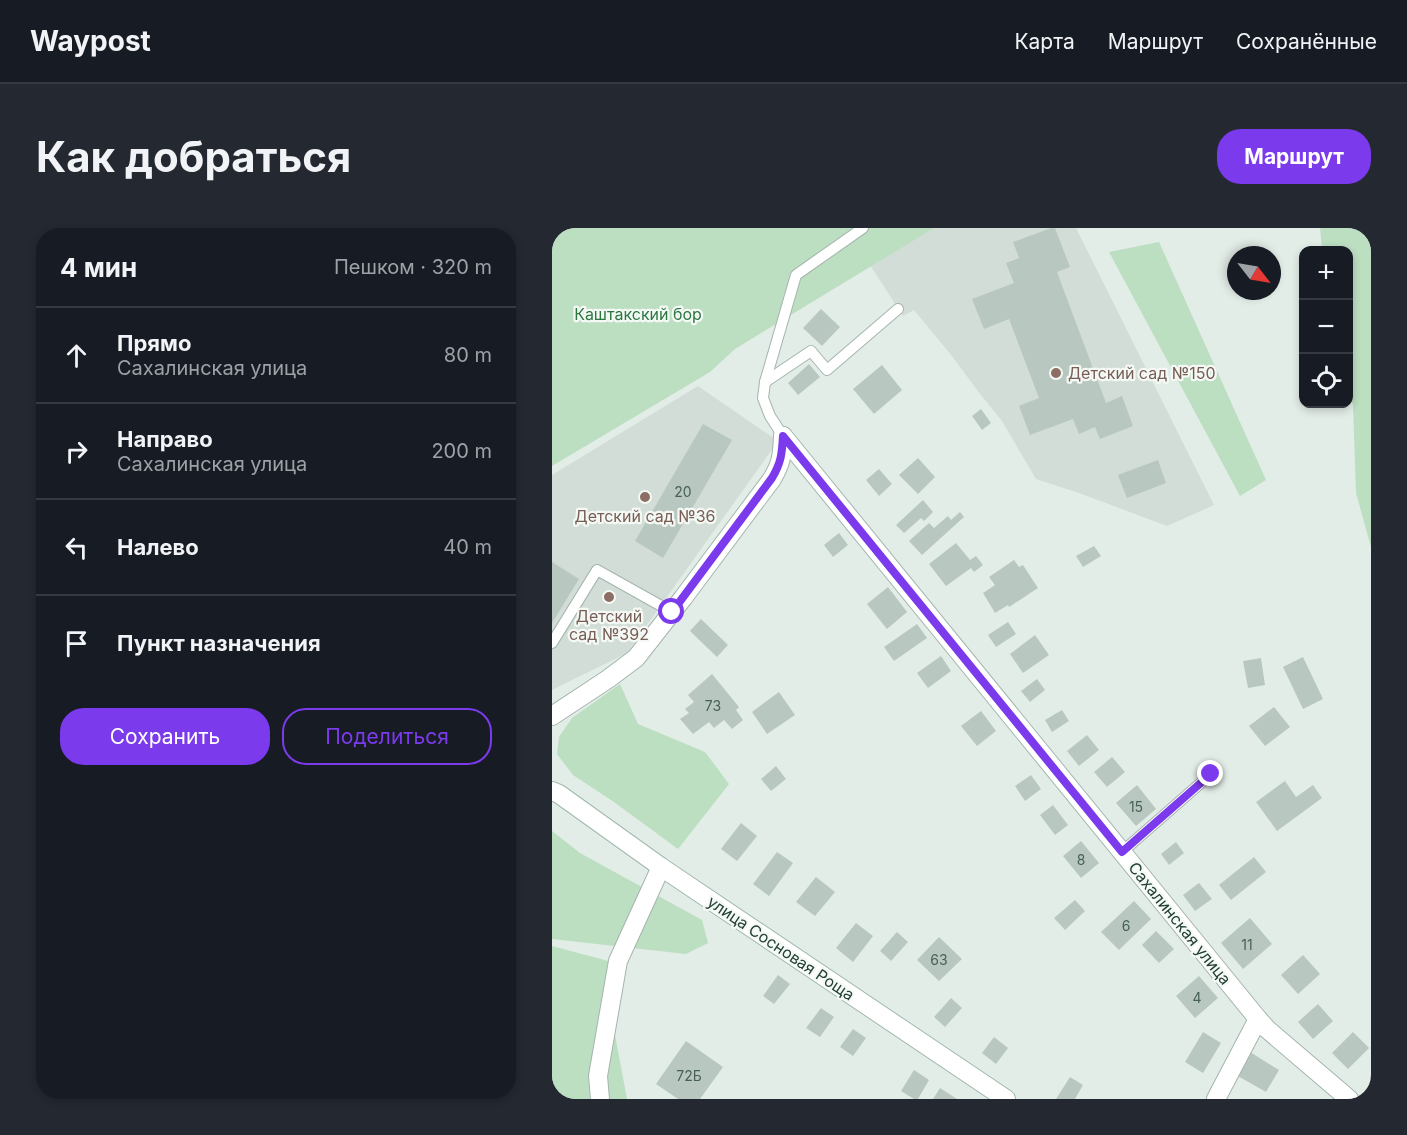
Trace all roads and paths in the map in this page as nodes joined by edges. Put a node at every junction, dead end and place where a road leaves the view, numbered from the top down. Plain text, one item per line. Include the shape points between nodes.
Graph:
1 (863, 228) edge
2 (898, 309) dead end
3 (765, 382) junction
4 (783, 436) junction
5 (672, 612) junction
6 (552, 643) edge
7 (552, 716) edge
8 (1211, 774) dead end
9 (555, 793) edge
10 (1122, 852) junction
11 (661, 867) junction
12 (1258, 1019) junction
13 (600, 1099) edge
14 (1006, 1099) edge
15 (1216, 1099) edge
16 (1349, 1099) edge

1 - 3 lane via 796,275
2 - 3 lane via 827,370 811,351
3 - 4 lane via 763,398
4 - 5 street via 779,467
4 - 10 street, Сахалинская улица
5 - 6 lane via 597,570
5 - 7 street via 636,658
8 - 10 lane
9 - 11 street, улица Сосновая Роща
10 - 12 street, Сахалинская улица
11 - 13 street via 618,961 598,1076
11 - 14 street, улица Сосновая Роща
12 - 15 street
12 - 16 street, Сахалинская улица

